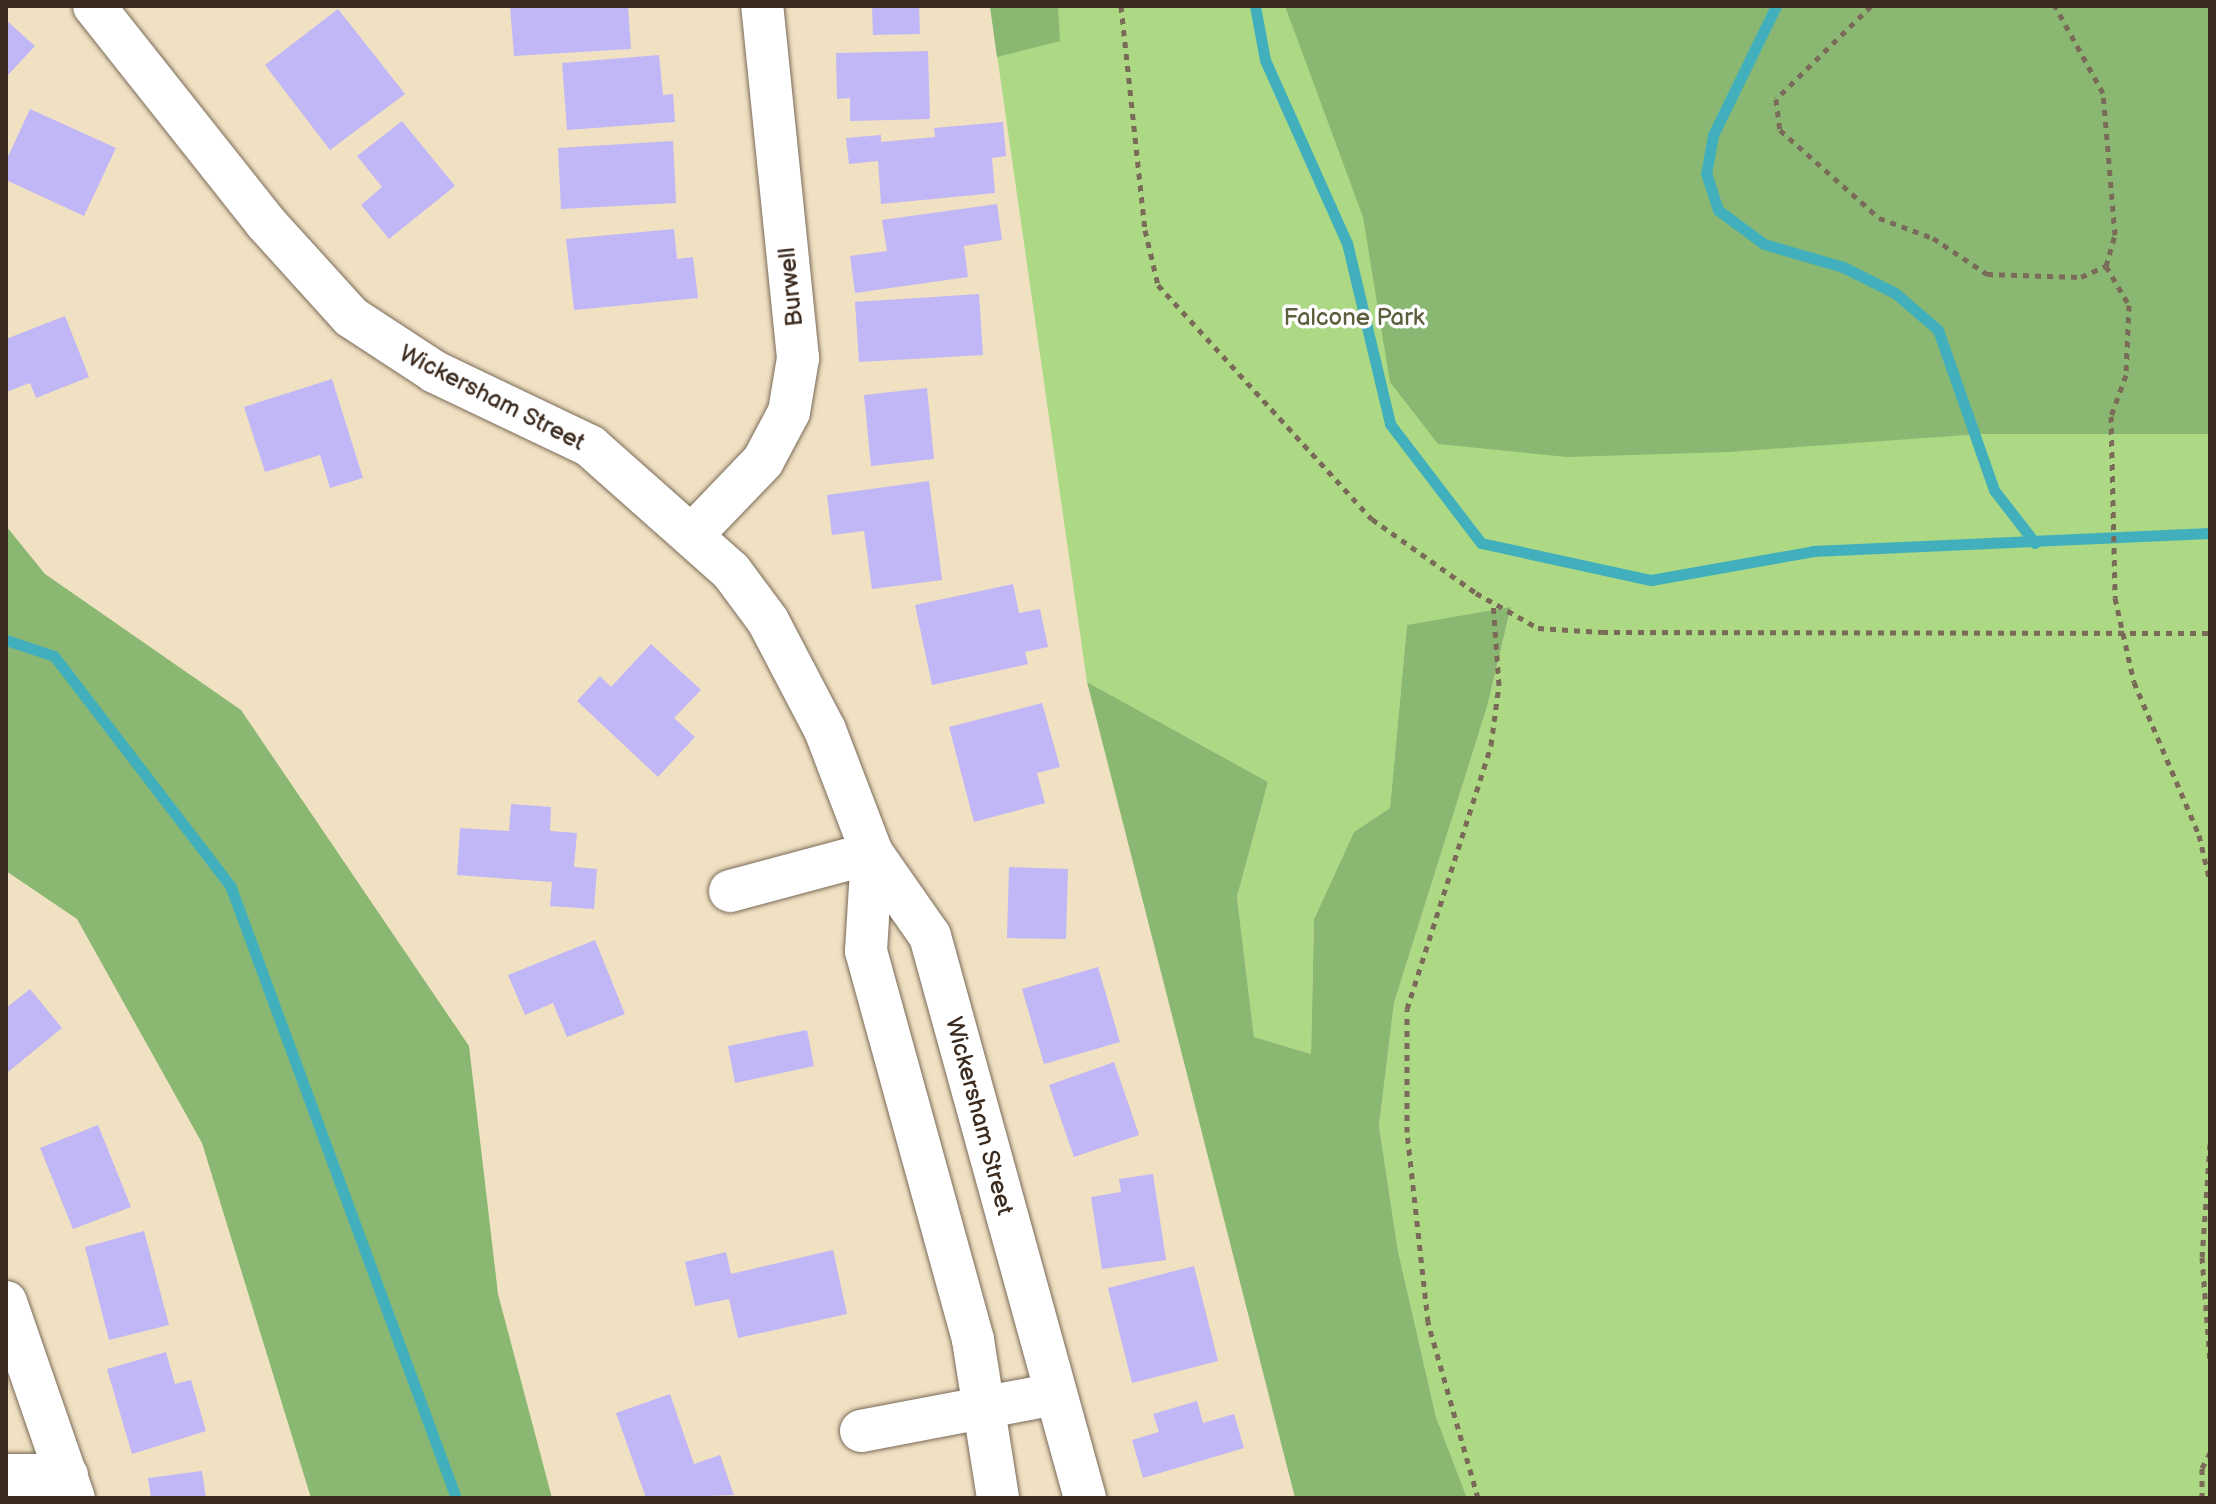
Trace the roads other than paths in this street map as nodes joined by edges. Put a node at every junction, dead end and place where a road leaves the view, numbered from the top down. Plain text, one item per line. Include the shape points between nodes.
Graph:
1 (94, 6) edge
2 (762, 6) edge
3 (693, 534) junction
4 (872, 853) junction
5 (730, 891) dead end
6 (6, 1302) edge
7 (1055, 1394) junction
8 (985, 1408) junction
9 (861, 1431) dead end
10 (6, 1475) edge
11 (70, 1486) edge
12 (998, 1498) edge
13 (1085, 1498) edge

1 - 3 street, Wickersham Street via 265,222 351,317 435,372 590,446
2 - 3 street, Burwell via 798,358 789,412 763,461
3 - 4 street, Wickersham Street via 731,571 799,674
4 - 5 street
4 - 7 street, Wickersham Street via 930,936
4 - 8 street, Wickersham Street via 866,951 973,1340
6 - 11 street
7 - 8 street
7 - 13 street, Wickersham Street
8 - 9 street
8 - 12 street, Wickersham Street
10 - 11 street

